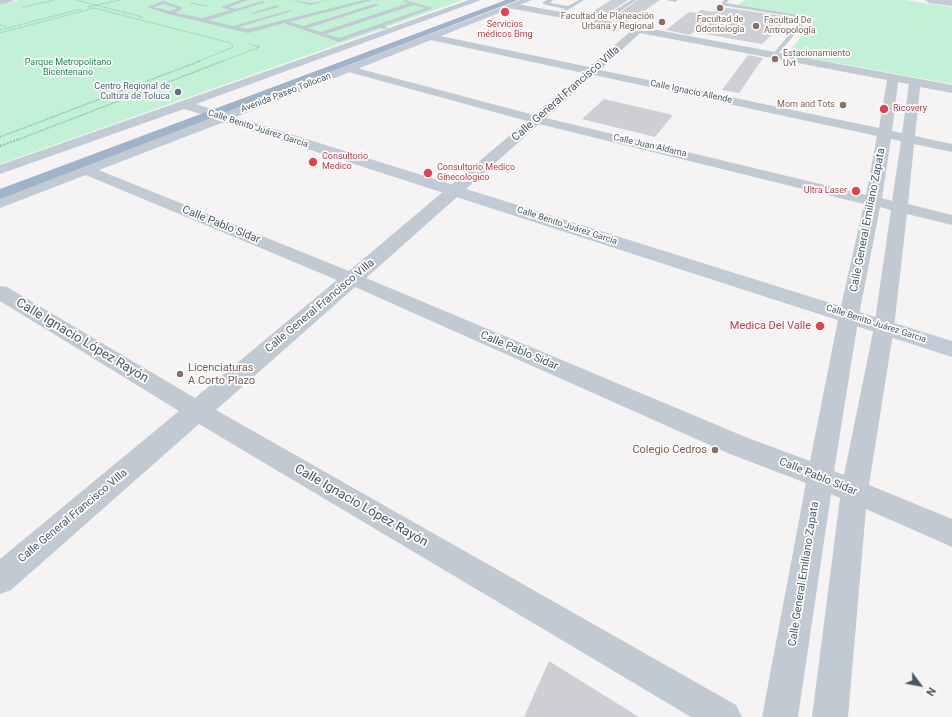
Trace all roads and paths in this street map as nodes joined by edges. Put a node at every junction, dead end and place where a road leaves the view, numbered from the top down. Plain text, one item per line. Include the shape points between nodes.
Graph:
1 (11, 0) edge
2 (56, 0) edge
3 (75, 0) edge
4 (120, 0) edge
5 (247, 0) edge
6 (256, 0) edge
7 (292, 0) edge
8 (328, 0) edge
9 (370, 0) edge
10 (403, 0) edge
11 (477, 0) edge
12 (528, 0) edge
13 (551, 0) edge
14 (582, 0) edge
15 (634, 0) edge
16 (668, 0) edge
17 (727, 0) edge
18 (929, 0) edge
19 (364, 1) junction
20 (675, 1) dead end
21 (0, 2) edge
22 (189, 2) dead end
23 (263, 2) junction
24 (489, 2) edge
25 (414, 3) junction
26 (513, 3) edge
27 (952, 3) edge
28 (95, 5) junction
29 (377, 5) junction
30 (498, 5) edge
31 (212, 6) dead end
32 (277, 6) junction
33 (21, 7) dead end
34 (569, 8) junction
35 (396, 9) junction
36 (237, 10) junction
37 (290, 11) junction
38 (558, 12) junction
39 (170, 13) junction
40 (416, 14) junction
41 (476, 14) junction
42 (246, 15) dead end
43 (307, 16) junction
44 (429, 17) junction
45 (231, 19) dead end
46 (202, 20) junction
47 (603, 20) junction
48 (285, 22) junction
49 (216, 24) junction
50 (0, 25) edge
51 (379, 26) junction
52 (9, 27) junction
53 (186, 28) dead end
54 (230, 28) junction
55 (302, 28) junction
56 (0, 30) edge
57 (392, 30) junction
58 (638, 30) junction
59 (0, 33) edge
60 (320, 34) junction
61 (431, 37) junction
62 (246, 43) dead end
63 (775, 55) junction
64 (347, 66) junction
65 (593, 71) junction
66 (893, 78) junction
67 (915, 82) junction
68 (228, 88) junction
69 (952, 89) edge
70 (261, 103) junction
71 (182, 104) junction
72 (222, 118) junction
73 (537, 120) junction
74 (885, 134) junction
75 (0, 137) edge
76 (908, 139) junction
77 (0, 146) edge
78 (952, 148) edge
79 (0, 170) edge
80 (86, 170) junction
81 (0, 183) edge
82 (454, 190) junction
83 (0, 194) edge
84 (873, 199) junction
85 (0, 203) edge
86 (899, 206) junction
87 (952, 220) edge
88 (352, 279) junction
89 (0, 292) edge
90 (849, 315) junction
91 (884, 326) junction
92 (952, 348) edge
93 (196, 410) junction
94 (820, 477) junction
95 (854, 492) junction
96 (952, 533) edge
97 (0, 579) edge
98 (724, 717) edge
99 (780, 717) edge
100 (830, 717) edge

1 - 21 street
2 - 33 path
3 - 28 path
4 - 28 path
5 - 36 lane via 223,7
6 - 23 lane
7 - 8 lane via 311,4
9 - 19 lane
10 - 25 lane
11 - 44 main road
12 - 26 main road, Avenida Paseo Tollocan
13 - 38 lane via 545,3
14 - 34 lane
15 - 47 lane
16 - 20 lane
17 - 63 lane via 722,4 807,17
18 - 27 main road
19 - 29 lane
19 - 43 lane
22 - 31 path
23 - 32 lane
23 - 36 lane
24 - 30 highway, Avenida Paseo Tollocan
24 - 81 highway, Avenida Paseo Tollocan
25 - 35 lane
25 - 40 lane via 431,8
26 - 30 main road, Avenida Paseo Tollocan
26 - 38 street
26 - 41 highway, Avenida Paseo Tollocan
28 - 52 path
28 - 53 path
29 - 35 lane
29 - 55 lane
30 - 41 highway
30 - 61 main road, Avenida Paseo Tollocan
32 - 37 lane
32 - 42 lane
34 - 38 lane
34 - 38 lane
35 - 40 lane
35 - 60 lane
36 - 46 lane
37 - 43 lane
37 - 54 lane
38 - 47 street
39 - 39 lane via 151,8 149,7 163,2 180,8
39 - 46 lane
40 - 44 lane
40 - 51 lane
41 - 64 highway, Avenida Paseo Tollocan
43 - 48 lane
44 - 57 main road
45 - 49 lane
46 - 49 lane
47 - 58 street
48 - 54 lane via 248,32
48 - 55 lane
49 - 54 lane
50 - 52 path
51 - 57 lane
51 - 60 lane via 339,40
52 - 56 path
55 - 60 lane
57 - 68 main road
58 - 63 street
58 - 65 street, Calle General Francisco Villa
59 - 75 path via 94,8 230,43 233,47 226,52
61 - 64 main road, Avenida Paseo Tollocan
61 - 65 street, Calle Ignacio Allende
62 - 77 path via 260,47
63 - 66 street
64 - 70 main road, Avenida Paseo Tollocan
64 - 73 street, Calle Juan Aldama
64 - 83 highway, Avenida Paseo Tollocan
65 - 73 street, Calle General Francisco Villa
65 - 74 street, Calle Ignacio Allende
66 - 67 street
66 - 74 street, Calle General Emiliano Zapata
67 - 69 street
67 - 76 street
68 - 70 main road via 222,96 225,99 236,103
68 - 71 main road
70 - 72 main road, Avenida Paseo Tollocan
71 - 72 main road, Calle Benito Juárez Garcia
71 - 79 main road
72 - 80 main road, Avenida Paseo Tollocan
72 - 82 main road, Calle Benito Juárez Garcia
73 - 82 street, Calle General Francisco Villa
73 - 84 street, Calle Juan Aldama
74 - 76 street, Calle Ignacio Allende
74 - 84 street, Calle General Emiliano Zapata
76 - 78 street, Calle Ignacio Allende
76 - 86 street
80 - 85 main road, Avenida Paseo Tollocan
80 - 88 street, Calle Pablo Sidar
82 - 88 street, Calle General Francisco Villa
82 - 90 main road, Calle Benito Juárez Garcia
84 - 86 street, Calle Juan Aldama
84 - 90 street, Calle General Emiliano Zapata
86 - 87 street, Calle Juan Aldama
86 - 91 street
88 - 93 street, Calle General Francisco Villa
88 - 94 street, Calle Pablo Sidar via 739,446
89 - 93 street, Calle Ignacio López Rayón
90 - 91 main road, Calle Benito Juárez Garcia
90 - 94 street, Calle General Emiliano Zapata
91 - 92 main road, Calle Benito Juárez Garcia
91 - 95 street
93 - 97 street, Calle General Francisco Villa
93 - 98 street, Calle Ignacio López Rayón
94 - 95 street, Calle Pablo Sidar
94 - 99 street, Calle General Emiliano Zapata
95 - 96 street, Calle Pablo Sidar
95 - 100 street

